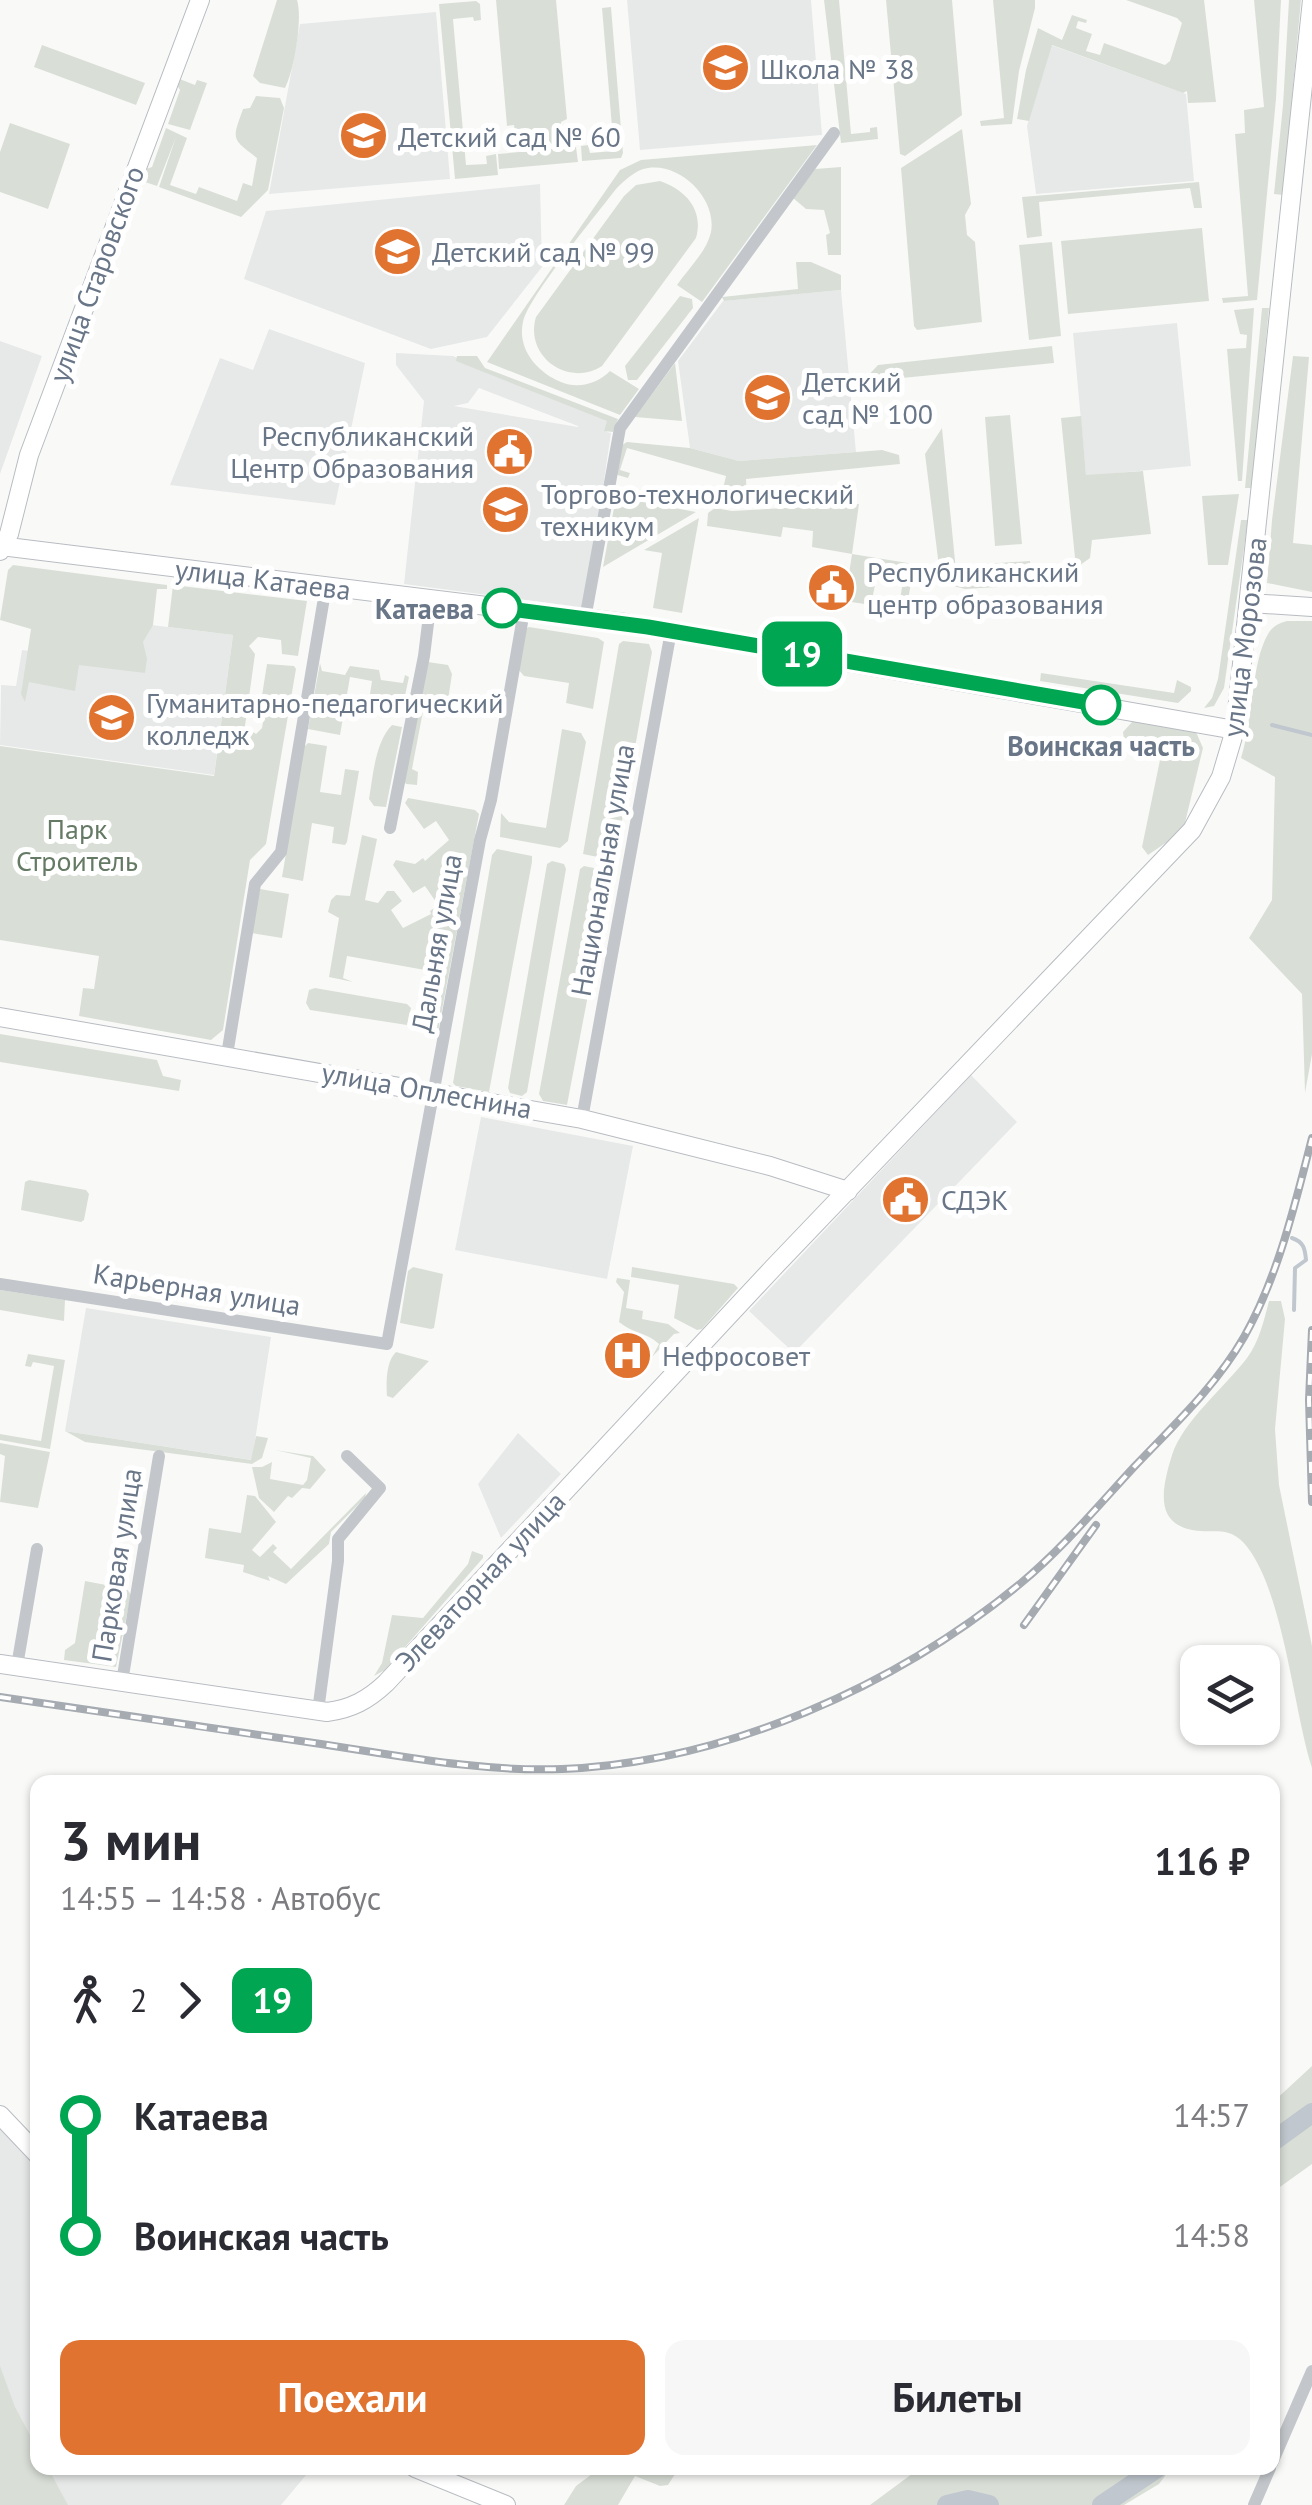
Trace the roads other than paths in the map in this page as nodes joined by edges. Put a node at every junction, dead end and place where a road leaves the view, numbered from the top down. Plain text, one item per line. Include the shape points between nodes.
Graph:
1 (200, 0) edge
2 (1312, 0) edge
3 (834, 132) dead end
4 (1, 548) edge
5 (326, 586) junction
6 (430, 600) junction
7 (1250, 602) junction
8 (1312, 607) edge
9 (524, 610) junction
10 (585, 619) junction
11 (671, 631) junction
12 (1236, 730) junction
13 (390, 828) dead end
14 (0, 1017) edge
15 (228, 1055) junction
16 (434, 1091) junction
17 (582, 1118) junction
18 (848, 1191) junction
19 (0, 1284) edge
20 (387, 1344) joint
21 (159, 1456) dead end
22 (348, 1456) dead end
23 (37, 1549) dead end
24 (8, 1665) edge
25 (122, 1682) junction
26 (318, 1711) junction
27 (0, 2116) edge
28 (30, 2148) edge
29 (1312, 2371) edge
30 (1280, 2444) edge
31 (432, 2475) edge
32 (1267, 2475) edge
33 (506, 2505) edge
34 (1254, 2505) edge

1 - 4 street, улица Старовского via 29,454
2 - 7 street, улица Морозова
3 - 10 street via 620,428
4 - 5 street, улица Катаева
5 - 6 street, улица Катаева
5 - 15 street via 281,852 255,884
6 - 9 street, улица Катаева
6 - 13 street
7 - 8 street
7 - 12 street, улица Морозова
9 - 10 street, улица Катаева
9 - 16 street, Дальняя улица
10 - 11 street, улица Катаева
11 - 12 street, улица Катаева
11 - 17 street, Национальная улица
12 - 18 street, улица Морозова via 1214,792 1182,842
14 - 15 street, улица Оплеснина
15 - 16 street, улица Оплеснина
16 - 17 street, улица Оплеснина
16 - 20 street, Дальняя улица
17 - 18 street, улица Оплеснина
18 - 26 street, Элеваторная улица via 386,1684 348,1708
19 - 20 street, Карьерная улица
21 - 25 street, Парковая улица
22 - 26 street via 380,1488 338,1538
23 - 24 street
24 - 25 street, Элеваторная улица
25 - 26 street, Элеваторная улица
27 - 28 street
29 - 30 street
31 - 33 street
32 - 34 street

